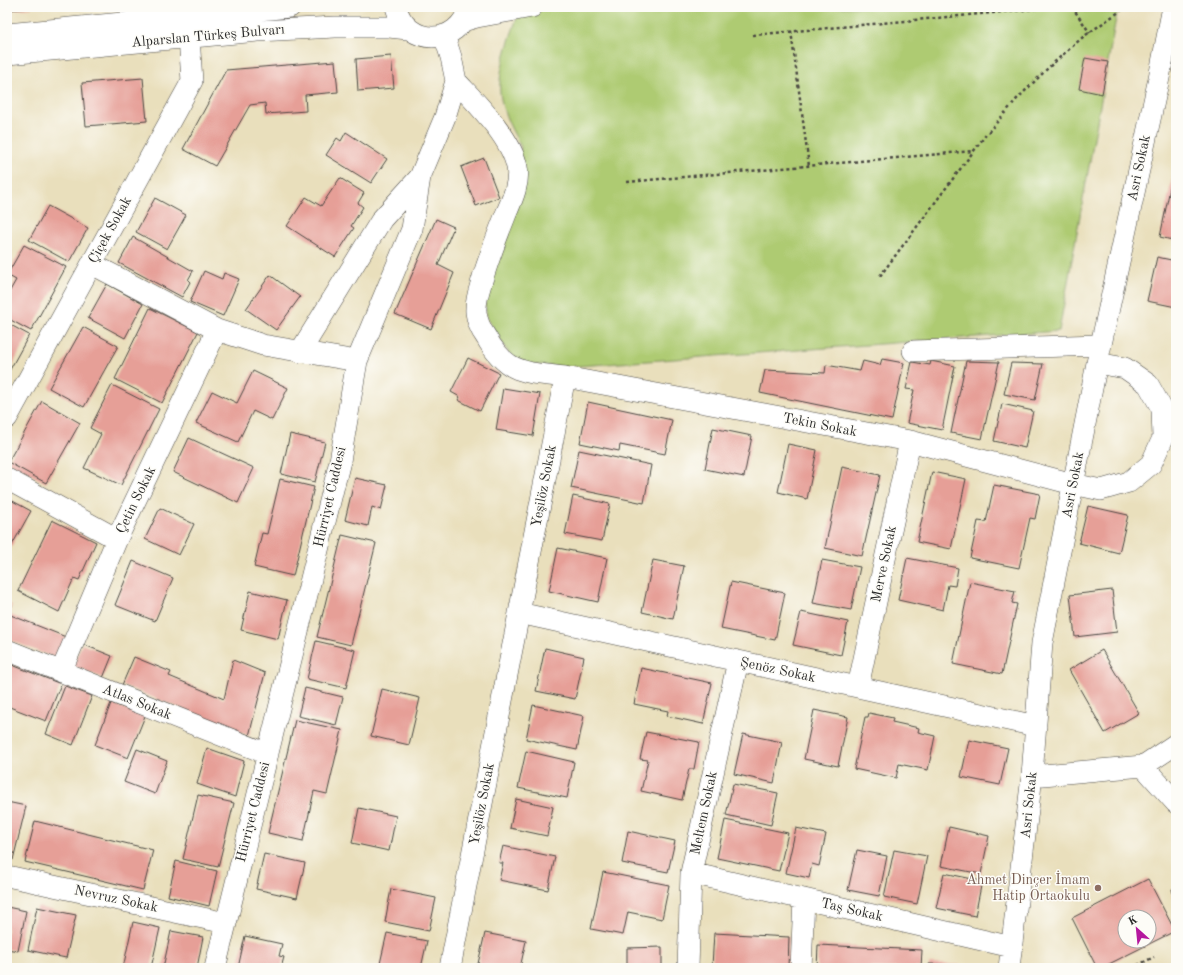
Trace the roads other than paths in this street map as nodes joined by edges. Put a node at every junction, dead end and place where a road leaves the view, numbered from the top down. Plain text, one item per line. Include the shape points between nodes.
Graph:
1 (396, 7) edge
2 (532, 7) edge
3 (1173, 7) edge
4 (277, 8) edge
5 (151, 14) edge
6 (466, 14) edge
7 (408, 29) junction
8 (7, 34) edge
9 (444, 35) junction
10 (189, 37) junction
11 (7, 54) edge
12 (1176, 66) edge
13 (1159, 78) junction
14 (456, 81) junction
15 (420, 177) junction
16 (92, 264) junction
17 (217, 330) junction
18 (913, 351) dead end
19 (300, 352) junction
20 (1098, 354) junction
21 (357, 361) junction
22 (565, 377) junction
23 (7, 418) edge
24 (910, 442) junction
25 (7, 479) edge
26 (1073, 484) junction
27 (116, 539) junction
28 (519, 613) junction
29 (7, 650) edge
30 (738, 661) junction
31 (61, 672) junction
32 (858, 687) junction
33 (1036, 726) junction
34 (1176, 744) edge
35 (268, 754) junction
36 (1143, 766) junction
37 (1032, 776) junction
38 (1176, 803) edge
39 (691, 873) junction
40 (7, 876) edge
41 (804, 900) junction
42 (226, 923) junction
43 (1012, 948) junction
44 (215, 968) edge
45 (450, 968) edge
46 (688, 968) edge
47 (801, 968) edge
48 (1009, 968) edge

1 - 7 street
2 - 6 street via 477,17
3 - 13 street, Asri Sokak
4 - 5 street, Alparslan Türkeş Bulvarı
5 - 8 street, Alparslan Türkeş Bulvarı
6 - 9 street via 455,30
7 - 9 street, Alparslan Türkeş Bulvarı via 426,37
7 - 10 street, Alparslan Türkeş Bulvarı via 389,26 314,27
9 - 14 street, Hürriyet Caddesi
10 - 11 street, Alparslan Türkeş Bulvarı
10 - 16 street, Çiçek Sokak via 192,81
12 - 13 street
13 - 20 street, Asri Sokak
14 - 15 street, Hürriyet Caddesi via 445,117
14 - 22 street via 494,124 517,167 517,182 512,200 478,295 478,321 494,351 510,366 525,372
15 - 19 street via 382,219
15 - 21 street, Hürriyet Caddesi via 412,229
16 - 17 street
16 - 23 street, Çiçek Sokak
17 - 19 street via 263,345
17 - 27 street, Çetin Sokak
18 - 20 street, Tekin Sokak
19 - 21 street
20 - 26 street, Asri Sokak
20 - 26 street, Tekin Sokak via 1148,384 1162,409 1163,438 1151,464 1129,482 1101,490
21 - 35 street, Hürriyet Caddesi via 340,461
22 - 24 street, Tekin Sokak
22 - 28 street, Yeşilöz Sokak
24 - 26 street, Tekin Sokak
24 - 32 street, Merve Sokak
25 - 27 street
26 - 33 street, Asri Sokak via 1042,643
27 - 31 street, Çetin Sokak
28 - 30 street, Şenöz Sokak
28 - 45 street, Yeşilöz Sokak
29 - 31 street, Atlas Sokak
30 - 32 street, Şenöz Sokak
30 - 39 street, Meltem Sokak
31 - 35 street, Atlas Sokak
32 - 33 street, Şenöz Sokak
33 - 37 street, Asri Sokak
34 - 36 street
35 - 42 street, Hürriyet Caddesi
36 - 37 street
36 - 38 street
37 - 43 street, Asri Sokak
39 - 41 street, Taş Sokak
39 - 46 street, Meltem Sokak
40 - 42 street, Nevruz Sokak
41 - 43 street, Taş Sokak
41 - 47 street
42 - 44 street, Hürriyet Caddesi
43 - 48 street, Asri Sokak

